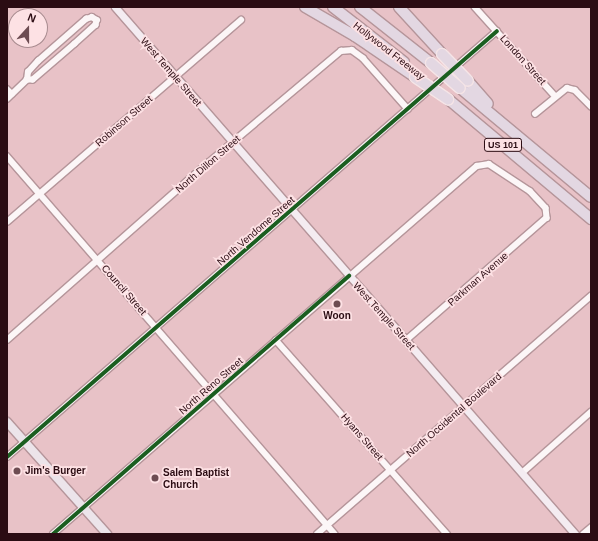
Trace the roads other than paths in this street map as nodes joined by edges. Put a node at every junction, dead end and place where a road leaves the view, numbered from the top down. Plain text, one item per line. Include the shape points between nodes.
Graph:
1 (115, 7) edge
2 (305, 7) edge
3 (333, 7) edge
4 (360, 7) edge
5 (399, 7) edge
6 (475, 7) edge
7 (241, 20) dead end
8 (497, 31) junction
9 (417, 75) junction
10 (174, 77) junction
11 (27, 80) junction
12 (464, 84) junction
13 (7, 89) edge
14 (12, 94) junction
15 (555, 96) junction
16 (7, 99) edge
17 (591, 106) edge
18 (408, 108) junction
19 (535, 114) dead end
20 (232, 142) junction
21 (7, 156) edge
22 (558, 191) junction
23 (40, 194) junction
24 (591, 197) edge
25 (291, 210) junction
26 (548, 215) joint
27 (591, 219) edge
28 (7, 222) edge
29 (591, 227) edge
30 (98, 260) junction
31 (349, 276) junction
32 (591, 296) edge
33 (157, 327) junction
34 (7, 340) edge
35 (276, 340) junction
36 (406, 341) junction
37 (214, 393) junction
38 (463, 406) junction
39 (591, 412) edge
40 (7, 422) edge
41 (24, 441) junction
42 (7, 457) edge
43 (391, 470) junction
44 (522, 473) junction
45 (84, 508) junction
46 (327, 525) junction
47 (591, 527) edge
48 (53, 534) edge
49 (107, 534) edge
50 (317, 534) edge
51 (335, 534) edge
52 (447, 534) edge
53 (575, 534) edge
54 (583, 534) edge

1 - 10 main road, West Temple Street
2 - 9 highway
3 - 9 highway, Hollywood Freeway / US 101
4 - 12 highway, Hollywood Freeway / US 101, bridge via 431,63
5 - 12 highway, bridge via 442,54
6 - 8 street, London Street
7 - 10 street, Robinson Street
8 - 15 street, London Street
8 - 18 street, North Vendome Street
9 - 22 highway, Hollywood Freeway / US 101, bridge
10 - 20 main road, West Temple Street
10 - 23 street, Robinson Street
11 - 11 street via 33,80 96,26 97,20 92,17 86,19 35,64 28,72
11 - 14 street
12 - 24 highway, Hollywood Freeway / US 101 via 508,126
13 - 14 street
14 - 16 street
15 - 17 street via 569,88
15 - 19 street
18 - 20 street, North Dillon Street via 363,58 352,50 345,50
18 - 25 street, North Vendome Street
20 - 25 main road, West Temple Street
20 - 30 street, North Dillon Street
21 - 23 street, Council Street
22 - 27 highway, Hollywood Freeway / US 101
22 - 29 highway
23 - 28 street, Robinson Street
23 - 30 street, Council Street
25 - 31 main road, West Temple Street
25 - 33 street, North Vendome Street
26 - 31 street, North Reno Street via 542,203 522,185 489,164 481,163
26 - 36 street, Parkman Avenue via 540,226
30 - 33 street, Council Street
30 - 34 street, North Dillon Street
31 - 35 street, North Reno Street
31 - 36 main road, West Temple Street
32 - 38 street, North Occidental Boulevard
33 - 37 street, Council Street
33 - 41 street, North Vendome Street
35 - 37 street, North Reno Street
35 - 43 street, Hyans Street
36 - 38 main road, West Temple Street
37 - 45 street, North Reno Street
37 - 46 street, Council Street
38 - 43 street, North Occidental Boulevard
38 - 44 main road, West Temple Street
39 - 44 street
40 - 41 main road
41 - 42 street, North Vendome Street
41 - 45 main road
43 - 46 street, North Occidental Boulevard
43 - 52 street, Hyans Street
44 - 53 main road, West Temple Street
45 - 48 street, North Reno Street
45 - 49 main road
46 - 50 street, North Occidental Boulevard
46 - 51 street, Council Street
47 - 54 street

